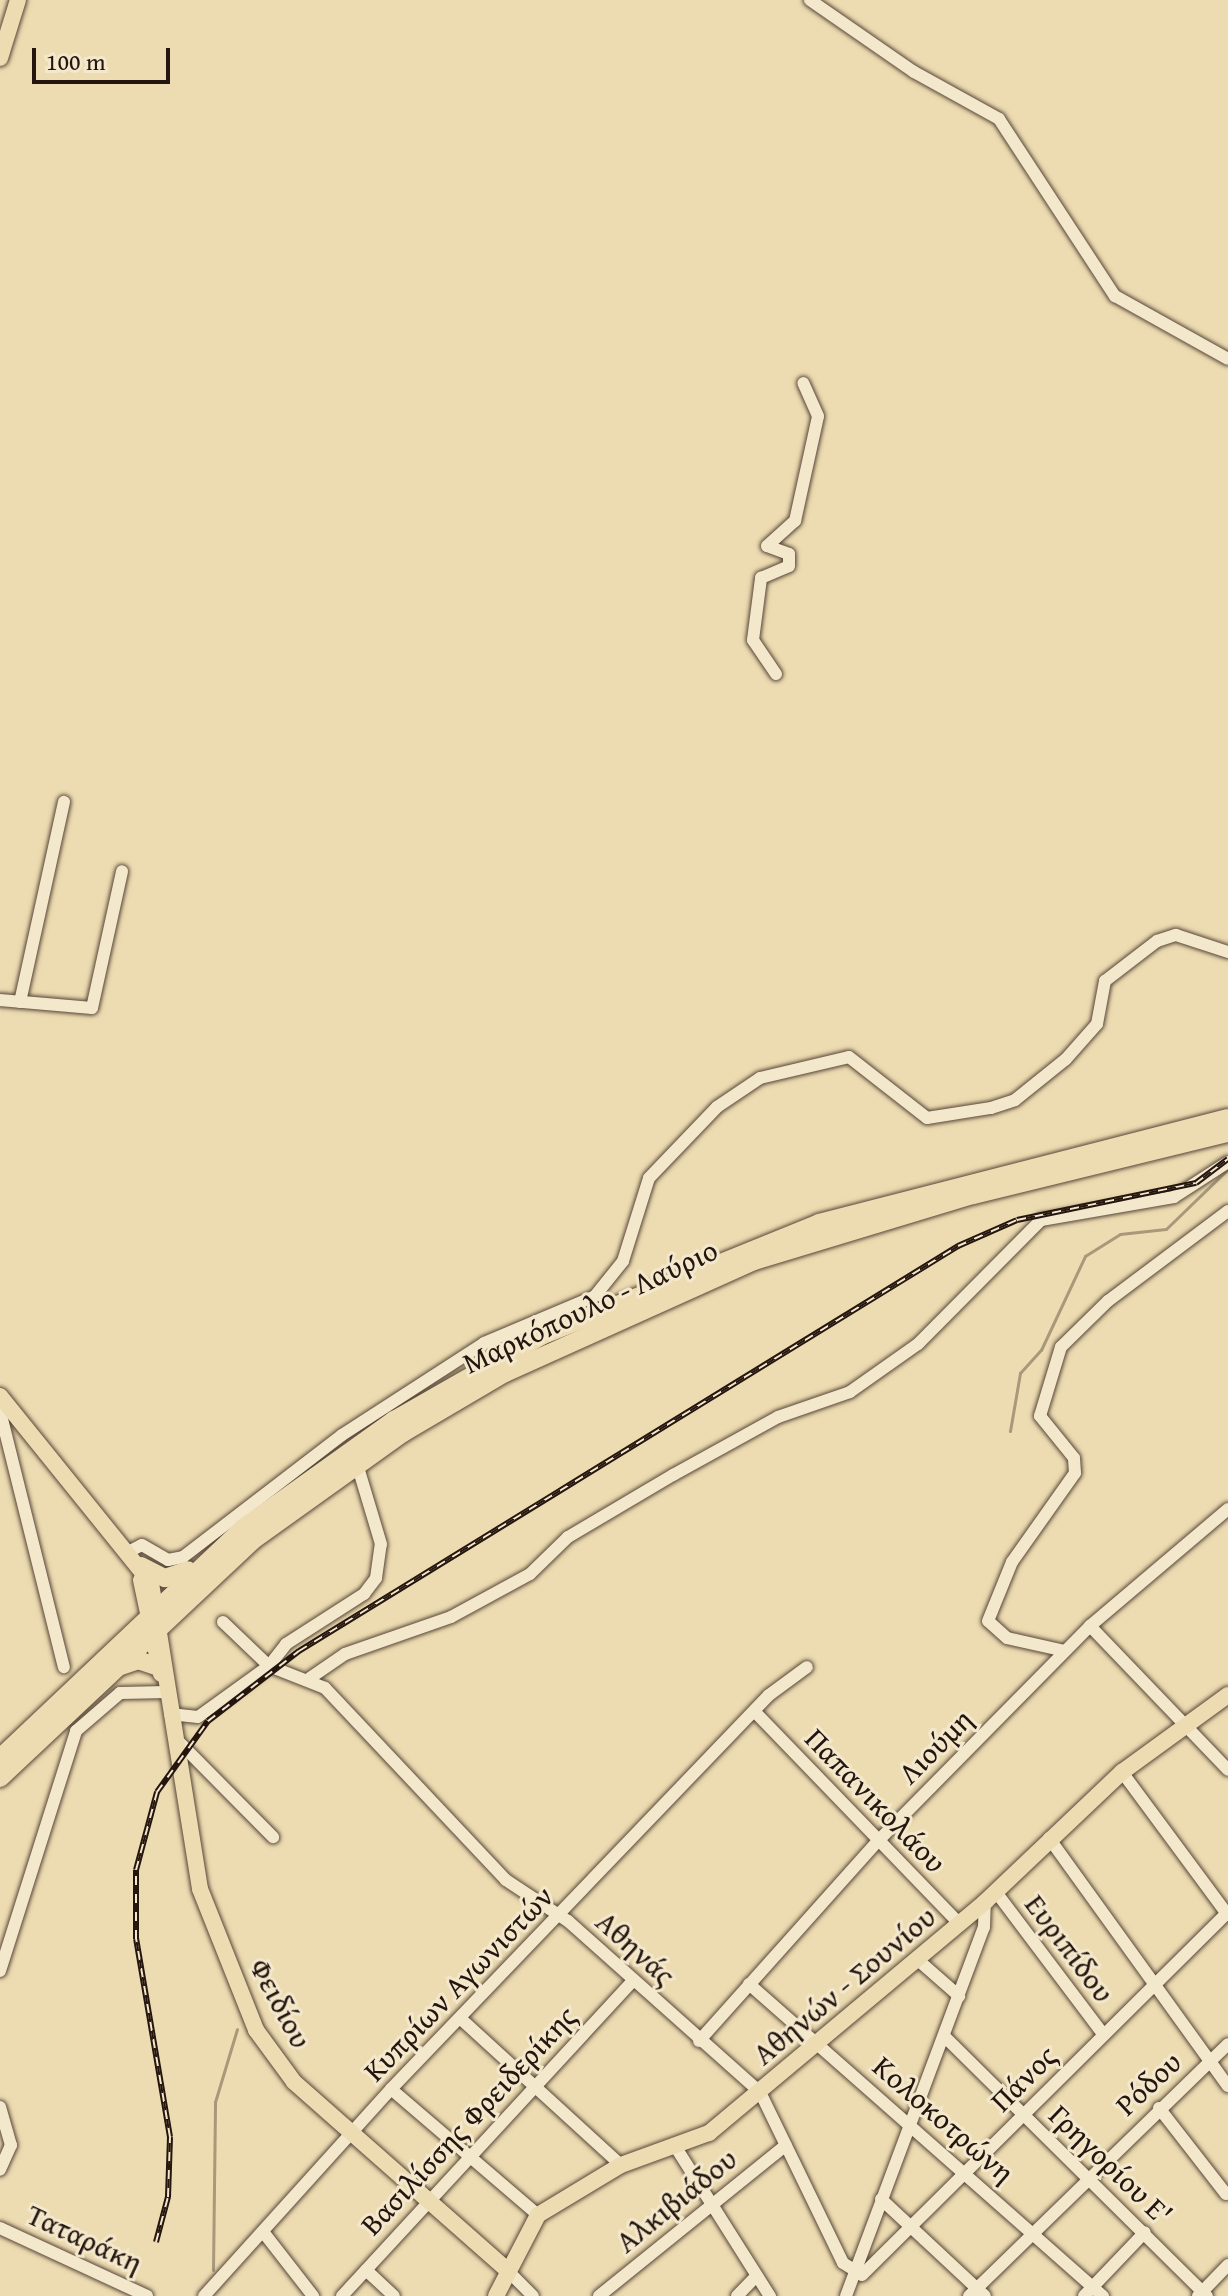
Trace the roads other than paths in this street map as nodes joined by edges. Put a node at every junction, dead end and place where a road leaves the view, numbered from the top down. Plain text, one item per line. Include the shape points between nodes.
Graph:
1 (18, 0) edge
2 (810, 0) edge
3 (0, 58) edge
4 (1228, 359) edge
5 (803, 383) dead end
6 (776, 674) dead end
7 (64, 802) dead end
8 (122, 871) dead end
9 (1228, 952) edge
10 (0, 1000) edge
11 (20, 1002) junction
12 (1224, 1126) edge
13 (1228, 1162) edge
14 (1228, 1211) edge
15 (0, 1396) edge
16 (0, 1411) edge
17 (357, 1464) junction
18 (1228, 1509) edge
19 (136, 1558) junction
20 (198, 1565) junction
21 (154, 1617) junction
22 (223, 1622) dead end
23 (1090, 1626) junction
24 (1065, 1651) junction
25 (269, 1666) junction
26 (64, 1667) dead end
27 (807, 1667) dead end
28 (105, 1674) junction
29 (310, 1678) junction
30 (163, 1680) junction
31 (1228, 1695) edge
32 (755, 1712) junction
33 (170, 1714) junction
34 (1187, 1723) junction
35 (174, 1737) junction
36 (0, 1758) edge
37 (1228, 1770) edge
38 (1122, 1772) junction
39 (0, 1778) edge
40 (273, 1837) dead end
41 (1049, 1838) junction
42 (879, 1840) junction
43 (990, 1897) junction
44 (1228, 1913) edge
45 (559, 1916) junction
46 (960, 1924) junction
47 (918, 1960) junction
48 (0, 1971) edge
49 (634, 1980) junction
50 (749, 1984) junction
51 (1152, 1985) junction
52 (959, 1996) junction
53 (461, 2019) junction
54 (1103, 2034) junction
55 (944, 2036) junction
56 (699, 2041) junction
57 (1228, 2044) edge
58 (819, 2045) junction
59 (1209, 2062) junction
60 (533, 2086) junction
61 (1228, 2086) edge
62 (391, 2089) junction
63 (760, 2092) junction
64 (0, 2107) edge
65 (1159, 2108) junction
66 (1023, 2114) junction
67 (910, 2123) junction
68 (353, 2133) junction
69 (786, 2145) junction
70 (675, 2146) junction
71 (468, 2155) junction
72 (621, 2165) junction
73 (0, 2170) edge
74 (967, 2173) junction
75 (1087, 2177) junction
76 (1226, 2194) edge
77 (881, 2199) junction
78 (427, 2201) junction
79 (709, 2206) junction
80 (538, 2215) junction
81 (0, 2228) edge
82 (913, 2229) junction
83 (1145, 2232) junction
84 (264, 2233) junction
85 (1033, 2233) junction
86 (1228, 2265) edge
87 (506, 2269) junction
88 (366, 2270) junction
89 (855, 2272) junction
90 (756, 2276) junction
91 (977, 2293) edge
92 (1093, 2293) edge
93 (1202, 2295) edge
94 (147, 2296) edge
95 (204, 2296) edge
96 (313, 2296) edge
97 (342, 2296) edge
98 (394, 2296) edge
99 (496, 2296) edge
100 (533, 2296) edge
101 (599, 2296) edge
102 (737, 2296) edge
103 (770, 2296) edge
104 (846, 2296) edge

1 - 3 main road
2 - 4 street via 914,72 999,119 1115,296
5 - 6 street via 818,416 795,521 767,546 790,560 761,578 753,640
7 - 11 street
8 - 11 street via 92,1008
9 - 19 street via 1182,936 1157,941 1105,981 1097,1024 1066,1059 1015,1100 991,1108 927,1118 849,1057 760,1078 717,1107 649,1178 623,1261 595,1296 484,1343 342,1435 183,1557 168,1560 142,1545
10 - 11 street
12 - 17 highway, Μαρκόπουλο - Λαύριο via 754,1261 548,1350
12 - 20 highway, Μαρκόπουλο - Λαύριο via 819,1223 597,1310 394,1420
13 - 29 street via 1174,1197 1041,1220 918,1344 850,1392 778,1417 673,1475 568,1537 530,1574 451,1617 353,1651
14 - 24 street via 1108,1301 1061,1347 1040,1416 1074,1458 1075,1473 1012,1562 988,1621 1007,1638
15 - 19 main road
16 - 26 street
17 - 21 highway, Μαρκόπουλο - Λαύριο
17 - 25 street via 380,1524 376,1578 351,1608 286,1644
18 - 23 street, Λιούμη
19 - 20 highway via 171,1578
19 - 21 main road, Φειδίου
20 - 21 highway, Μαρκόπουλο - Λαύριο
21 - 28 highway, Μαρκόπουλο - Λαύριο
21 - 30 main road, Φειδίου
21 - 36 highway, Μαρκόπουλο - Λαύριο
22 - 25 street
23 - 24 street, Λιούμη
23 - 34 street
24 - 42 street, Λιούμη
25 - 29 street, Αθηνάς
25 - 33 street via 198,1717
27 - 32 street, Κυπρίων Αγωνιστών
28 - 30 highway via 130,1661
28 - 39 highway, Μαρκόπουλο - Λαύριο
29 - 45 street, Αθηνάς via 356,1714 506,1880
30 - 33 main road, Φειδίου
30 - 48 street via 120,1693 76,1731
31 - 34 main road, Αθηνών - Σουνίου
32 - 42 street, Παπανικολάου
32 - 45 street, Κυπρίων Αγωνιστών
33 - 35 main road, Φειδίου
34 - 37 street
34 - 38 main road, Αθηνών - Σουνίου
35 - 40 street
35 - 68 main road, Φειδίου via 200,1889 241,1999 294,2082
38 - 41 main road, Αθηνών - Σουνίου
38 - 44 street
41 - 43 main road, Αθηνών - Σουνίου
41 - 51 street
42 - 46 street, Παπανικολάου
42 - 50 street, Λιούμη
43 - 46 main road, Αθηνών - Σουνίου
43 - 52 street
43 - 54 street, Ευριπίδου
44 - 51 street, Πάνος
45 - 49 street, Αθηνάς
45 - 53 street, Κυπρίων Αγωνιστών
46 - 47 main road, Αθηνών - Σουνίου
47 - 52 street
47 - 58 main road, Αθηνών - Σουνίου
49 - 56 street, Αθηνάς
49 - 60 street, Βασιλίσσης Φρειδερίκης
50 - 56 street, Λιούμη
50 - 58 street, Κολοκοτρώνη
51 - 54 street, Πάνος
51 - 59 street
52 - 55 street
53 - 60 street
53 - 62 street, Κυπρίων Αγωνιστών
54 - 66 street, Πάνος
55 - 66 street, Γρηγορίου Ε'
55 - 67 street
56 - 63 street, Αθηνάς
57 - 59 street, Ρόδου
58 - 63 main road, Αθηνών - Σουνίου
58 - 67 street, Κολοκοτρώνη
59 - 61 street
59 - 65 street, Ρόδου
60 - 71 street, Βασιλίσσης Φρειδερίκης
60 - 72 street
62 - 68 street, Κυπρίων Αγωνιστών
62 - 71 street
63 - 69 street, Αθηνάς
63 - 70 main road, Αθηνών - Σουνίου via 709,2133
64 - 73 street via 11,2145
65 - 75 street, Ρόδου
65 - 76 street
66 - 74 street, Πάνος
66 - 75 street, Γρηγορίου Ε'
67 - 74 street, Κολοκοτρώνη
67 - 77 street
68 - 78 main road, Φειδίου
68 - 84 street, Κυπρίων Αγωνιστών
69 - 79 street, Αλκιβιάδου
69 - 89 street, Αθηνάς
70 - 72 main road, Αθηνών - Σουνίου
70 - 79 street
71 - 78 street, Βασιλίσσης Φρειδερίκης
71 - 80 street
72 - 80 main road, Αθηνών - Σουνίου
74 - 82 street, Πάνος
74 - 85 street, Κολοκοτρώνη
75 - 83 street, Γρηγορίου Ε'
75 - 85 street, Ρόδου
77 - 82 street
77 - 89 street
78 - 87 main road, Φειδίου
78 - 88 street, Βασιλίσσης Φρειδερίκης
79 - 90 street
79 - 101 street, Αλκιβιάδου
80 - 87 main road, Αθηνών - Σουνίου
81 - 94 street, Ταταράκη
82 - 89 street, Πάνος via 871,2272
82 - 91 street
83 - 92 street
83 - 93 street, Γρηγορίου Ε'
84 - 95 street, Κυπρίων Αγωνιστών
84 - 96 street
85 - 91 street, Ρόδου
85 - 92 street, Κολοκοτρώνη
86 - 93 street
87 - 99 main road, Αθηνών - Σουνίου
87 - 100 street, Φειδίου
88 - 97 street, Βασιλίσσης Φρειδερίκης
88 - 98 street
89 - 104 street
90 - 102 street
90 - 103 street

